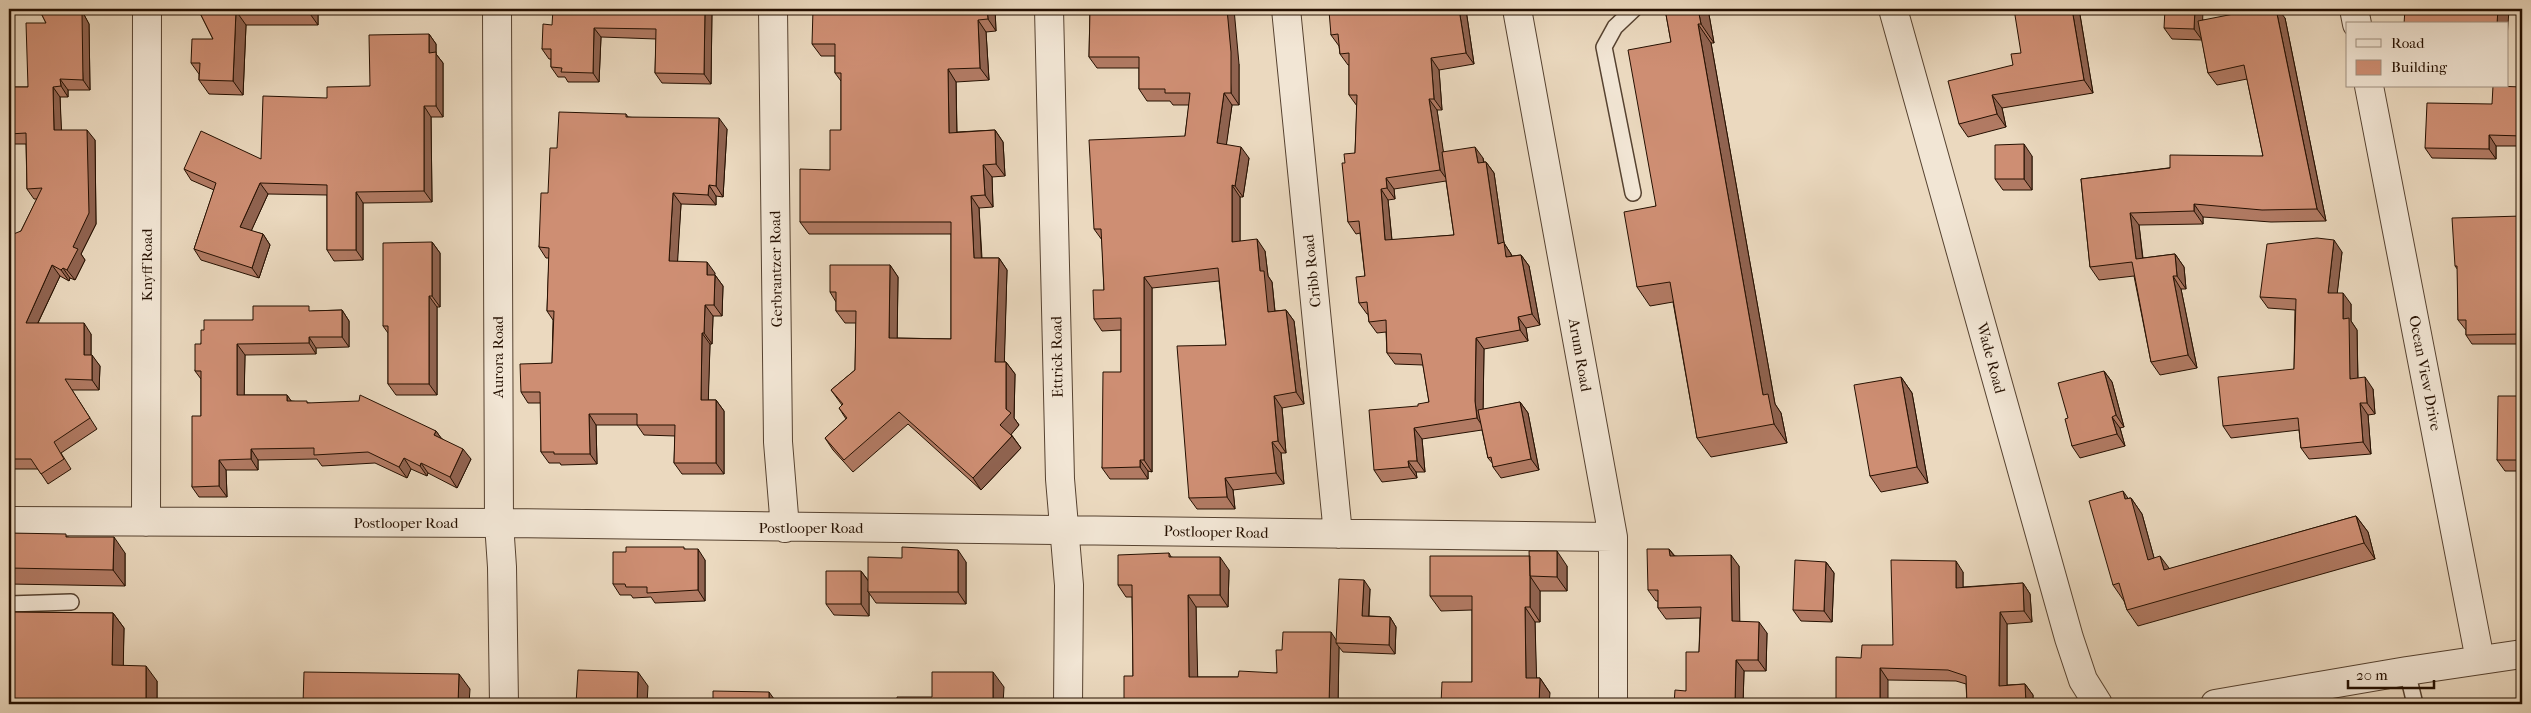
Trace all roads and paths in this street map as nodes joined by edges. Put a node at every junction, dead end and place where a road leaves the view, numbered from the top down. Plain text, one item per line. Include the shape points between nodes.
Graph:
1 (147, 9) edge
2 (497, 9) edge
3 (773, 9) edge
4 (1048, 9) edge
5 (1286, 9) edge
6 (1517, 9) edge
7 (1634, 9) edge
8 (1893, 9) edge
9 (2354, 9) edge
10 (2357, 22) edge
11 (2369, 88) edge
12 (1633, 193) dead end
13 (9, 521) edge
14 (146, 522) junction
15 (499, 523) junction
16 (785, 528) junction
17 (1063, 529) junction
18 (1338, 534) junction
19 (1613, 536) junction
20 (71, 602) dead end
21 (9, 604) edge
22 (2522, 654) edge
23 (2480, 660) junction
24 (2407, 671) junction
25 (504, 704) edge
26 (1068, 704) edge
27 (1613, 704) edge
28 (2098, 704) edge
29 (2215, 704) edge
30 (2415, 704) edge

1 - 14 street, Knyff Road
2 - 15 street, Aurora Road
3 - 16 street, Gerbrantzer Road via 778,442
4 - 17 street, Ettrick Road
5 - 18 street, Cribb Road
6 - 19 street, Arum Road
7 - 12 lane via 1616,27 1604,47
8 - 28 street, Wade Road via 2069,638 2083,680
9 - 10 street
11 - 23 street, Ocean View Drive
13 - 14 street, Postlooper Road
14 - 15 street, Postlooper Road
15 - 16 street, Postlooper Road
15 - 25 street, Aurora Road
16 - 17 street, Postlooper Road
17 - 18 street, Postlooper Road
17 - 26 street, Ettrick Road via 1070,585
18 - 19 street, Postlooper Road
19 - 27 street, Arum Road
20 - 21 lane
22 - 23 street
23 - 24 street
24 - 29 street
24 - 30 lane

